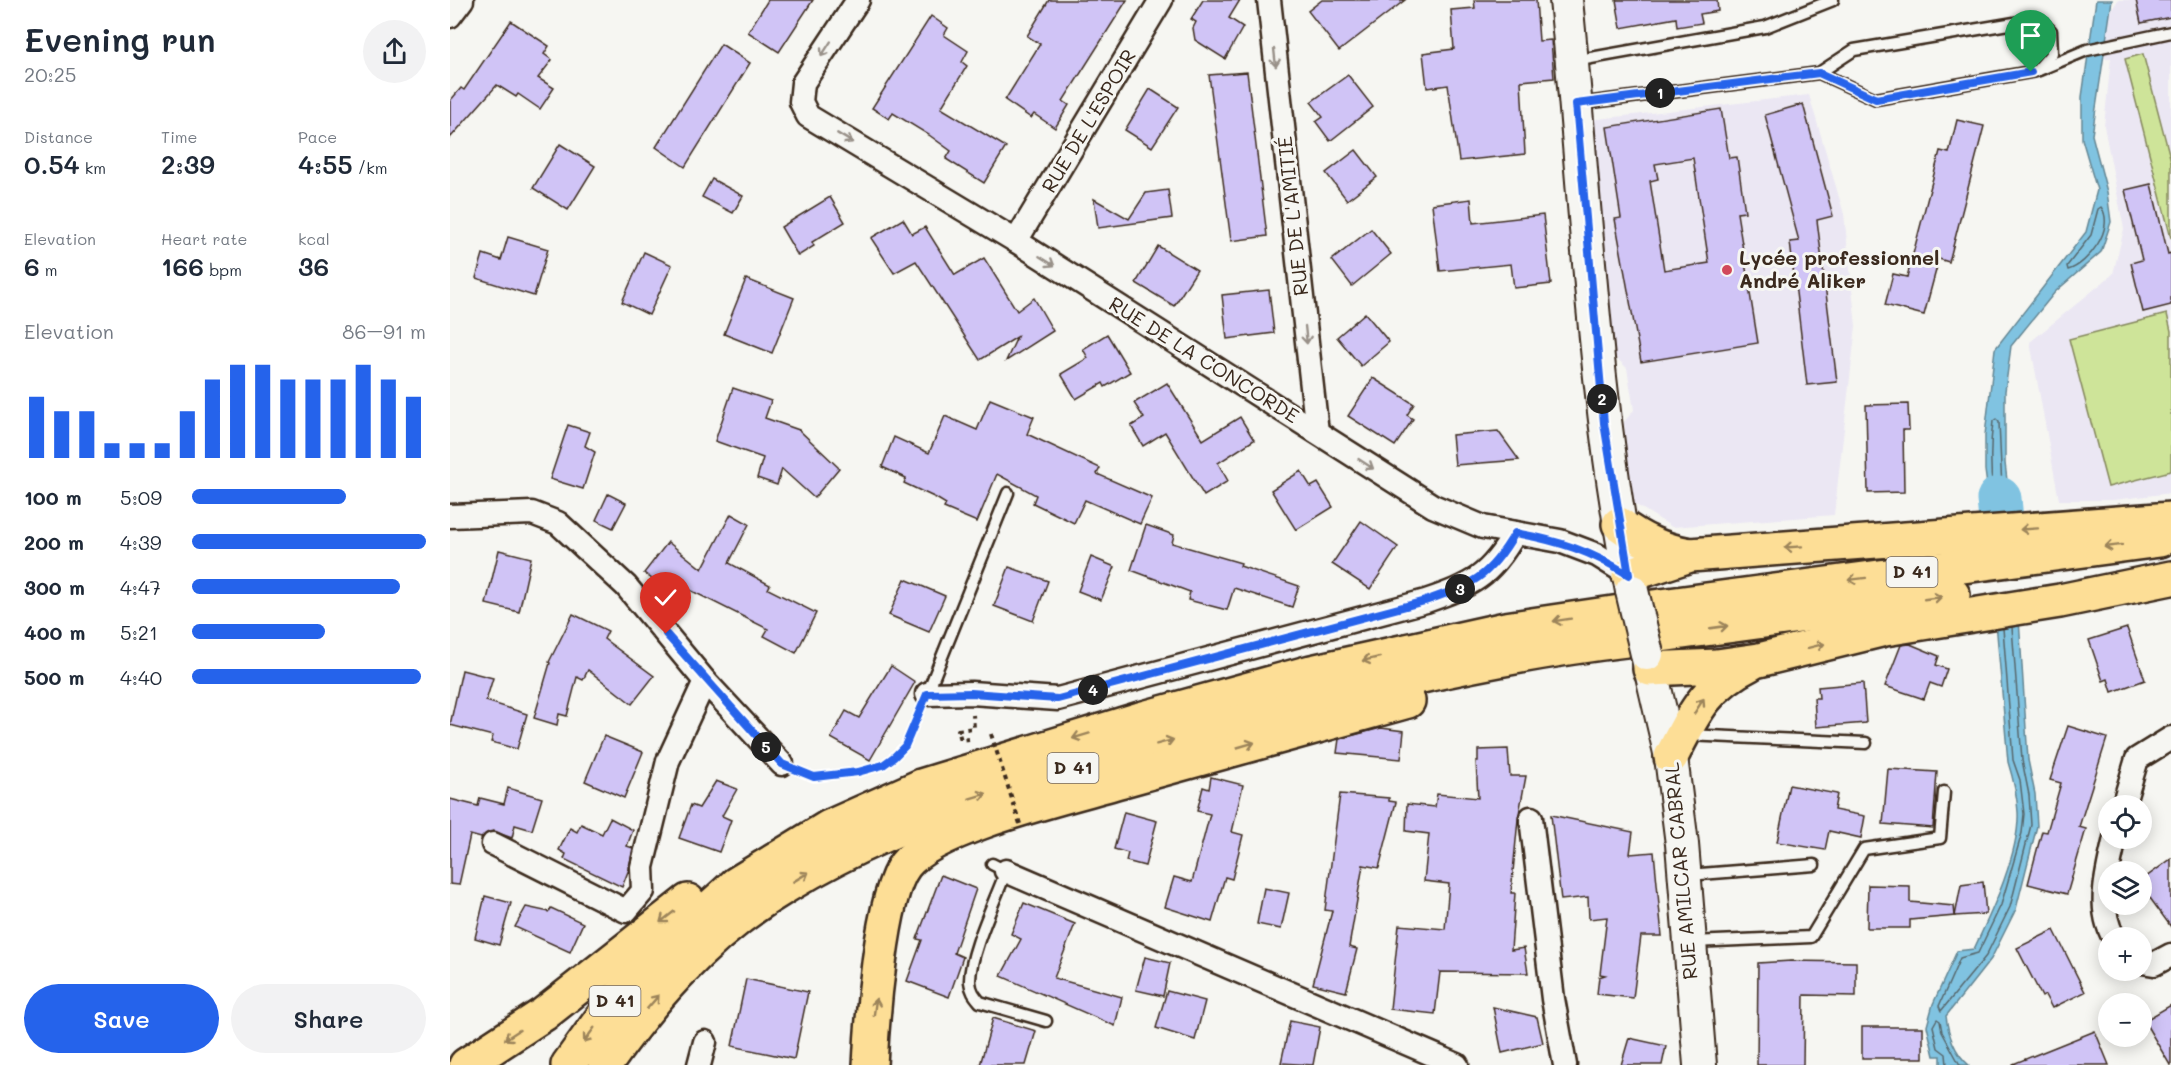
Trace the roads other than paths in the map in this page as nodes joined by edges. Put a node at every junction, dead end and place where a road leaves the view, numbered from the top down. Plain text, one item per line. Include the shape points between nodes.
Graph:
1 (462, 0) edge
2 (858, 0) edge
3 (1161, 0) edge
4 (1269, 0) edge
5 (1566, 0) edge
6 (1833, 0) edge
7 (450, 16) edge
8 (2171, 32) edge
9 (1572, 61) junction
10 (2036, 71) junction
11 (1819, 73) junction
12 (1576, 104) junction
13 (1016, 241) junction
14 (1317, 432) junction
15 (1008, 493) dead end
16 (450, 516) edge
17 (2171, 519) edge
18 (1619, 524) junction
19 (1515, 533) junction
20 (2171, 538) edge
21 (1690, 555) junction
22 (2171, 567) edge
23 (2171, 578) edge
24 (1637, 625) junction
25 (1759, 660) junction
26 (705, 681) junction
27 (927, 694) joint
28 (2171, 738) edge
29 (1866, 743) dead end
30 (1677, 746) junction
31 (782, 764) road end
32 (921, 786) junction
33 (1944, 792) dead end
34 (2126, 795) edge
35 (1531, 818) dead end
36 (493, 844) dead end
37 (2113, 849) edge
38 (1814, 865) dead end
39 (999, 868) joint
40 (1684, 875) junction
41 (2108, 927) edge
42 (1689, 942) junction
43 (2171, 955) edge
44 (2152, 964) edge
45 (1046, 1021) dead end
46 (705, 1042) dead end
47 (466, 1065) edge
48 (568, 1065) edge
49 (605, 1065) edge
50 (699, 1065) edge
51 (870, 1065) edge
52 (1457, 1065) edge
53 (1565, 1065) edge
54 (1700, 1065) edge

1 - 7 street
2 -> 13 street, RUE DE LA CONCORDE via 803,83 801,102 808,116
3 - 13 street, RUE DE L'ESPOIR
4 -> 14 street, RUE DE L'AMITIÉ
5 - 9 street, RUE AMILCAR CABRAL
6 - 9 lane via 1765,27
8 - 10 lane via 2087,50
9 - 12 street, RUE AMILCAR CABRAL
10 - 11 lane via 1876,99
10 - 11 lane via 2052,53 2051,31 2038,19 1854,50
11 - 12 lane
12 - 18 street, RUE AMILCAR CABRAL via 1603,412
13 -> 14 street, RUE DE LA CONCORDE
14 -> 19 street, RUE DE LA CONCORDE via 1433,506 1483,527
15 - 27 lane
16 - 26 street via 532,513 558,523 627,586
17 -> 21 highway
18 - 21 highway via 1662,550
18 - 24 street, RUE AMILCAR CABRAL
19 - 24 street, RUE DE LA CONCORDE via 1560,541 1597,555
19 - 27 street via 1499,561 1486,572 1464,587 1425,601 1058,699
20 -> 24 highway, D 41
21 - 24 highway
24 -> 22 highway, D 41
25 -> 23 highway via 1885,628 2060,601
24 - 25 highway via 1717,666
24 - 30 street, RUE AMILCAR CABRAL
24 -> 32 highway, D 41 via 1505,629 1311,672
49 -> 24 highway, D 41 via 637,1019 693,956 765,899 845,851 964,801 1091,762 1343,693
51 -> 24 highway via 887,914 904,866 942,838 1008,814
30 -> 25 highway via 1713,688
26 - 31 street
26 - 36 street via 668,761 642,867 643,891 626,911
28 - 34 street via 2137,759
29 - 30 lane
30 - 40 street, RUE AMILCAR CABRAL
32 -> 47 highway via 814,816 766,843 727,869 544,1014
32 -> 48 highway, D 41 via 829,827 736,884 612,1004
33 - 42 lane via 1940,838 1864,849 1811,937
35 - 53 street
37 - 41 street via 2104,889
38 - 40 lane
39 - 45 lane via 974,960 972,994 980,1002
39 - 52 street
40 - 42 street, RUE AMILCAR CABRAL
42 - 54 street, RUE AMILCAR CABRAL
43 - 44 street
46 - 50 street

